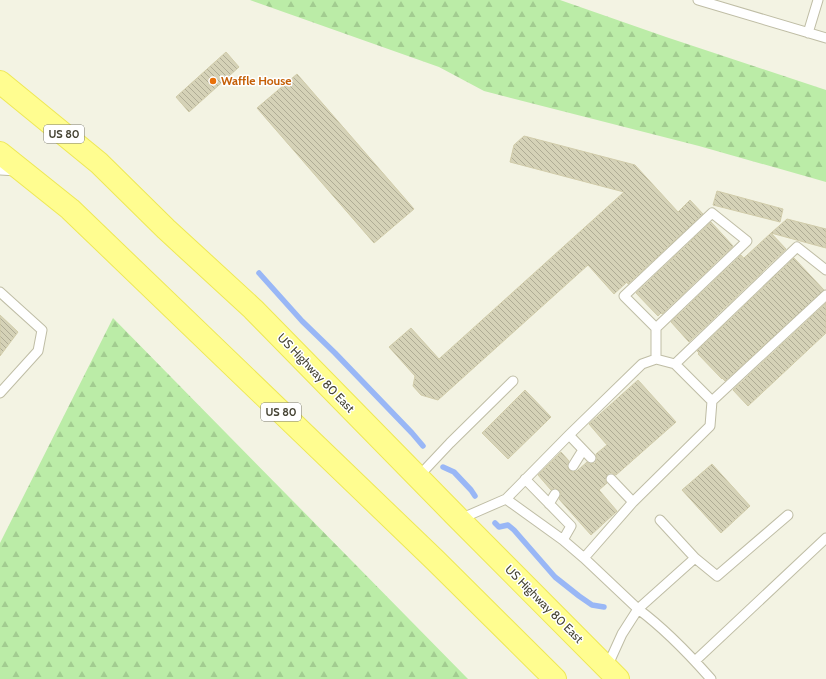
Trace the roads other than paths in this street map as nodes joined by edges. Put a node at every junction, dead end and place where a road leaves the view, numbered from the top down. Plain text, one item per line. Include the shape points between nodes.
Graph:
1 (698, 0) edge
2 (818, 0) edge
3 (808, 32) junction
4 (826, 38) edge
5 (0, 82) edge
6 (0, 153) edge
7 (0, 170) edge
8 (22, 171) junction
9 (826, 270) edge
10 (0, 292) edge
11 (826, 295) edge
12 (656, 328) junction
13 (656, 358) junction
14 (675, 364) junction
15 (513, 381) dead end
16 (0, 393) edge
17 (712, 401) junction
18 (569, 435) junction
19 (583, 450) junction
20 (591, 458) dead end
21 (573, 466) dead end
22 (418, 477) junction
23 (525, 479) junction
24 (611, 479) dead end
25 (555, 494) dead end
26 (506, 499) junction
27 (633, 502) junction
28 (549, 504) junction
29 (788, 515) dead end
30 (576, 517) dead end
31 (460, 519) junction
32 (660, 520) dead end
33 (571, 526) junction
34 (826, 538) edge
35 (563, 540) junction
36 (584, 558) junction
37 (695, 558) junction
38 (638, 609) junction
39 (695, 661) junction
40 (612, 673) edge
41 (555, 679) edge
42 (711, 679) edge

1 - 3 lane
2 - 3 lane
3 - 4 lane
5 - 22 main road, US Highway 80 East / US 80 via 99,163 253,309
6 - 8 main road, US 80
7 - 8 lane
8 - 41 main road, US 80 via 70,210 435,560
9 - 14 lane via 797,247
10 - 16 lane via 42,330 38,351
11 - 17 lane
12 - 12 lane via 747,241 712,213 624,296
12 - 13 lane
13 - 14 lane
13 - 18 lane via 642,364
14 - 17 lane
15 - 22 lane
17 - 27 lane via 710,426
18 - 19 lane
18 - 23 lane
19 - 20 lane
19 - 21 lane
22 - 31 main road, US Highway 80 East / US 80
23 - 26 lane
23 - 28 lane
24 - 27 lane
25 - 28 lane
26 - 31 lane
26 - 35 lane
27 - 36 lane
28 - 33 lane
29 - 37 lane via 717,576
30 - 33 lane
31 - 40 main road, US Highway 80 East / US 80
32 - 37 lane
33 - 35 lane
34 - 39 lane
35 - 36 lane
36 - 38 lane
37 - 38 lane
38 - 39 lane via 655,621
38 - 40 lane via 622,634
39 - 42 lane

